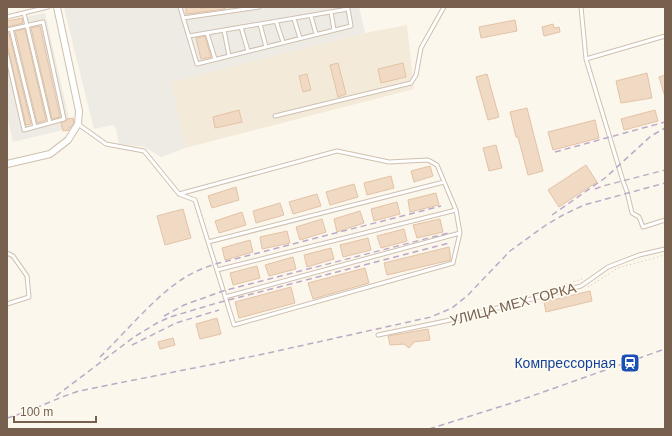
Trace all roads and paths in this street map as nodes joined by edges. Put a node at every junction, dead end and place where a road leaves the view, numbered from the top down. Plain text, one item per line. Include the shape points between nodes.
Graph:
1 (48, 7) edge
2 (57, 7) edge
3 (180, 7) edge
4 (237, 7) edge
5 (259, 7) edge
6 (444, 7) edge
7 (581, 7) edge
8 (244, 9) junction
9 (331, 12) junction
10 (24, 13) junction
11 (7, 16) edge
12 (311, 16) junction
13 (183, 18) junction
14 (294, 18) junction
15 (276, 21) junction
16 (260, 24) junction
17 (26, 26) junction
18 (241, 27) junction
19 (11, 29) junction
20 (7, 30) edge
21 (224, 30) junction
22 (334, 30) junction
23 (207, 33) junction
24 (316, 34) junction
25 (189, 36) junction
26 (665, 36) edge
27 (300, 38) junction
28 (283, 42) junction
29 (266, 47) junction
30 (248, 51) junction
31 (7, 55) edge
32 (229, 56) junction
33 (586, 59) junction
34 (215, 60) junction
35 (275, 116) dead end
36 (50, 123) junction
37 (78, 124) junction
38 (35, 127) junction
39 (7, 164) edge
40 (444, 182) junction
41 (179, 194) junction
42 (456, 210) junction
43 (665, 220) edge
44 (460, 234) junction
45 (208, 242) junction
46 (665, 249) edge
47 (7, 253) edge
48 (217, 270) junction
49 (225, 297) junction
50 (7, 304) edge
51 (378, 335) dead end

1 - 10 lane
2 - 37 street via 79,111
3 - 13 lane
4 - 8 lane
5 - 8 lane
6 - 35 lane via 421,48 416,75 411,83
7 - 33 lane
8 - 13 lane
9 - 12 lane
9 - 22 lane
9 - 22 lane via 348,10 351,26
10 - 11 lane
10 - 17 lane
12 - 14 lane
12 - 24 lane
13 - 25 lane
14 - 15 lane
14 - 27 lane
15 - 16 lane
15 - 28 lane
16 - 18 lane
16 - 29 lane
17 - 19 lane
17 - 36 lane
17 - 36 lane via 43,22 64,119
18 - 21 lane
18 - 30 lane
19 - 20 lane
19 - 38 lane
21 - 23 lane
21 - 32 lane
22 - 24 lane
23 - 25 lane
23 - 34 lane
24 - 27 lane
25 - 34 lane via 197,64
26 - 33 lane
27 - 28 lane
28 - 29 lane
29 - 30 lane
30 - 32 lane
31 - 38 lane via 24,130
32 - 34 lane
33 - 43 lane via 632,213 639,217 643,227
36 - 38 lane
37 - 39 street via 68,140 50,154
37 - 41 lane via 106,144 144,151
40 - 41 lane via 437,165 428,160 389,162 337,151
40 - 42 lane
40 - 45 lane
41 - 45 lane via 195,200
42 - 44 lane
42 - 48 lane
44 - 49 lane
44 - 49 lane via 453,263 234,325
45 - 48 lane
46 - 51 lane, УЛИЦА МЕХ ГОРКА via 639,255 608,267 581,286 455,320
47 - 50 lane via 13,256 27,276 29,297
48 - 49 lane

